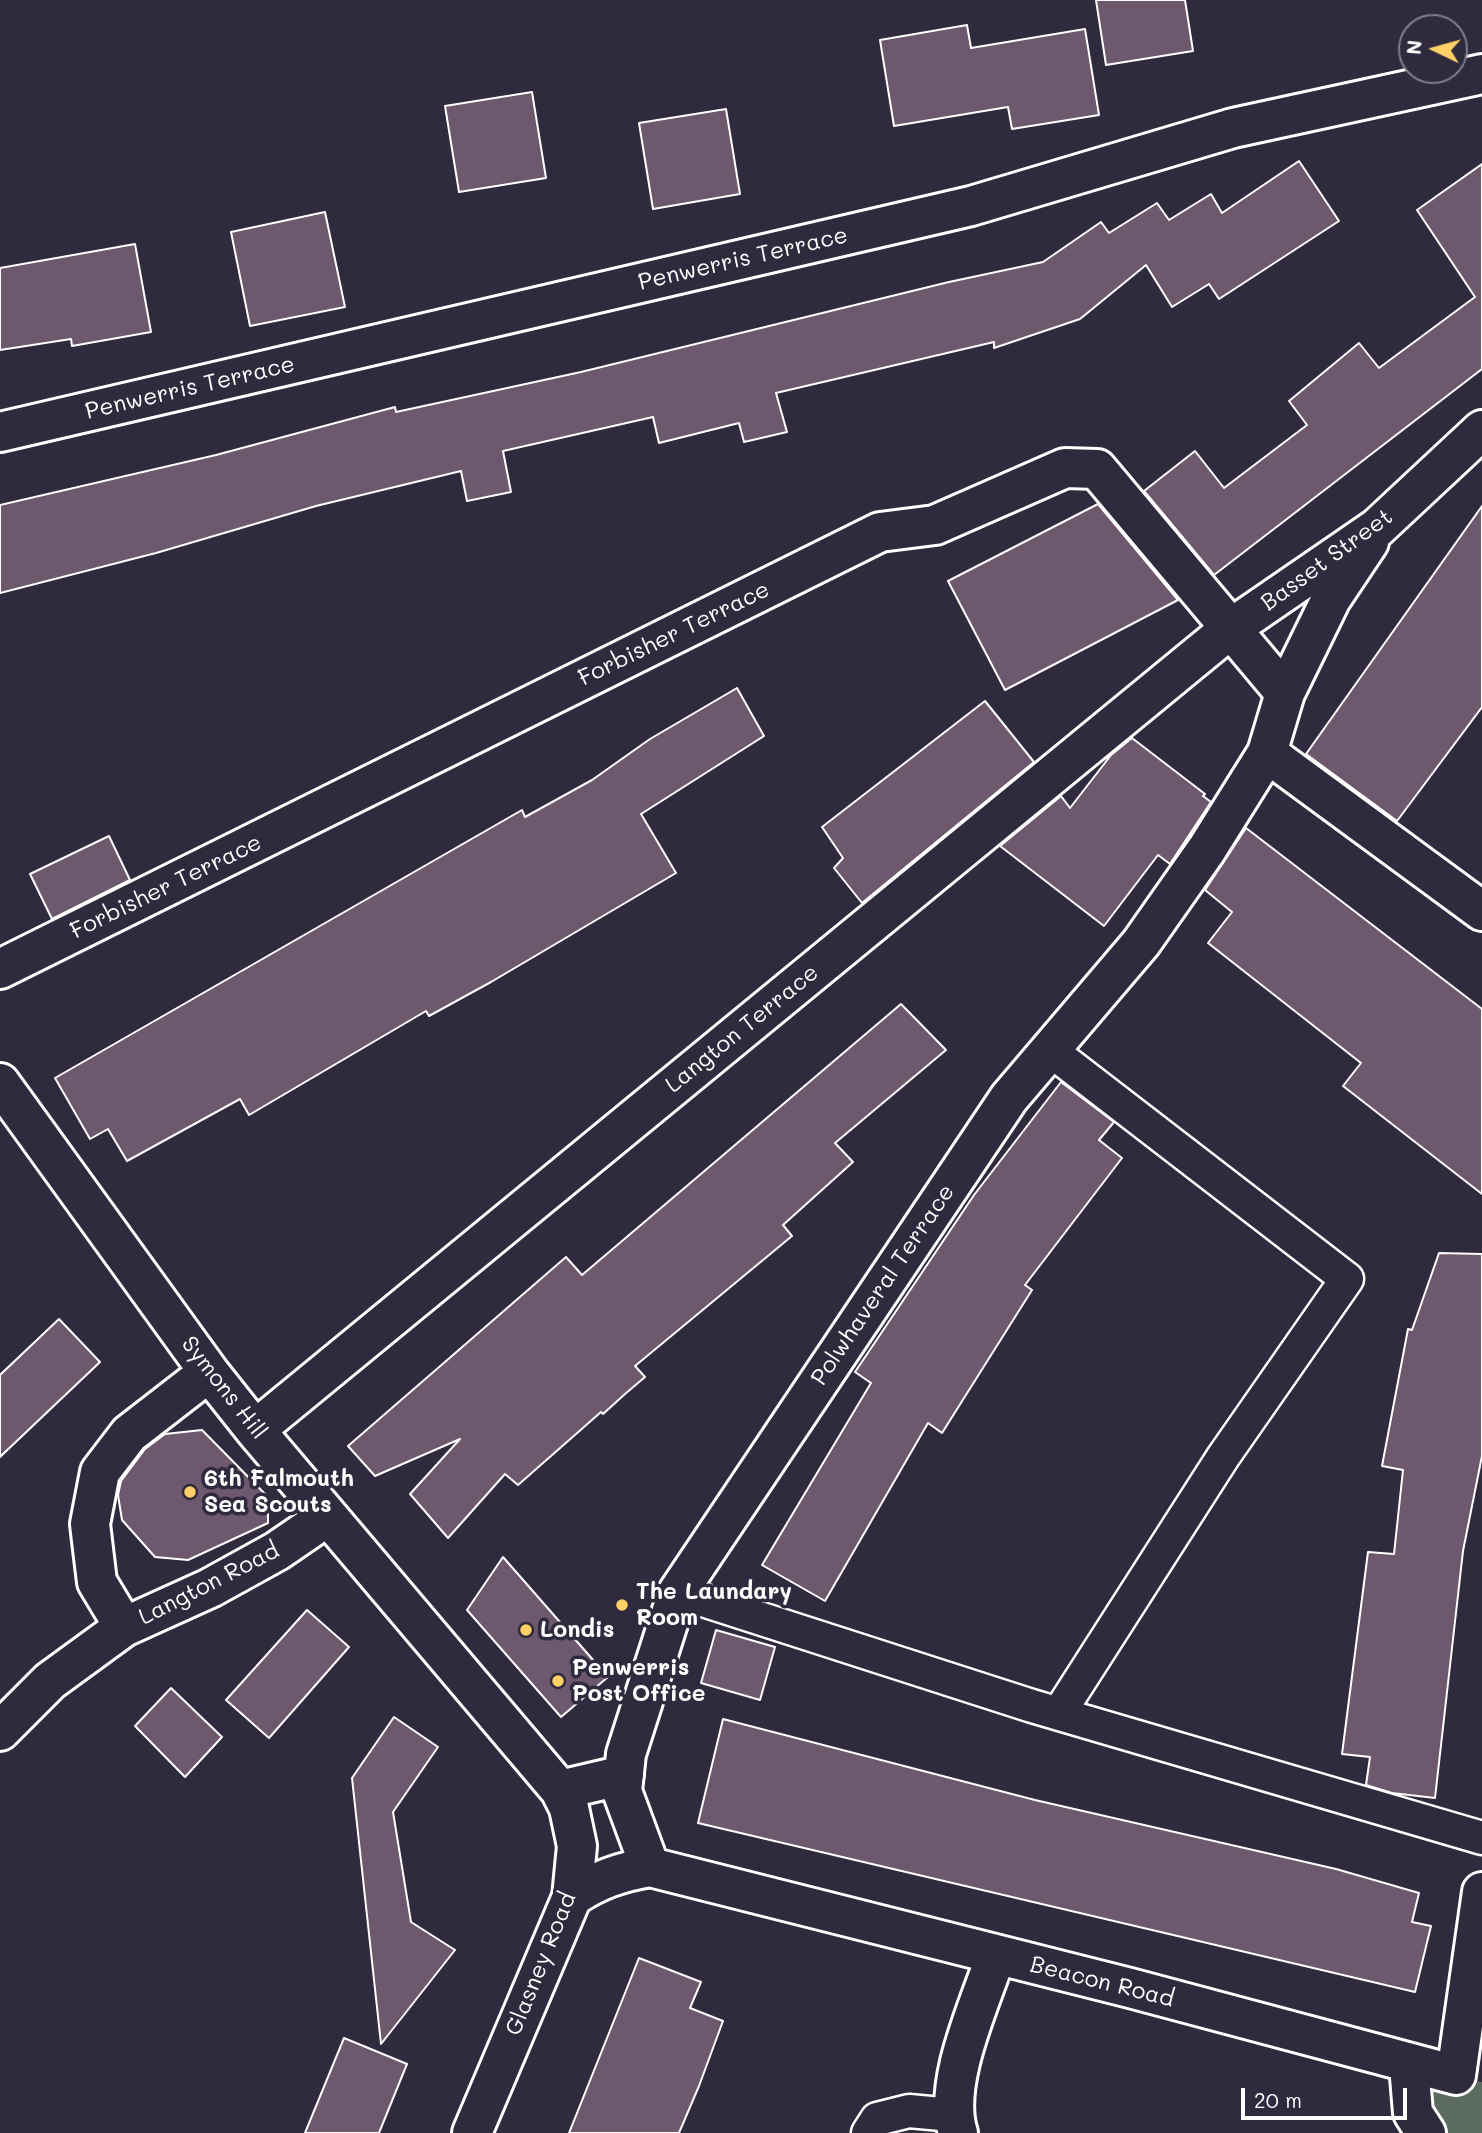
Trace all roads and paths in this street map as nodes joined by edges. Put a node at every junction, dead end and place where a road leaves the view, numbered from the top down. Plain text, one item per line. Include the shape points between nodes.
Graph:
1 (1482, 74) edge
2 (1482, 430) edge
3 (0, 432) edge
4 (1377, 528) junction
5 (1230, 629) junction
6 (1285, 693) junction
7 (1267, 753) junction
8 (1482, 911) edge
9 (0, 969) edge
10 (1050, 1050) junction
11 (0, 1083) edge
12 (209, 1372) junction
13 (255, 1430) junction
14 (328, 1516) junction
15 (678, 1592) junction
16 (124, 1627) junction
17 (1059, 1713) junction
18 (0, 1731) edge
19 (624, 1775) junction
20 (560, 1790) junction
21 (1482, 1838) edge
22 (650, 1867) junction
23 (1482, 1892) edge
24 (572, 1897) junction
25 (996, 1955) junction
26 (1409, 2065) junction
27 (1469, 2079) edge
28 (955, 2124) edge
29 (472, 2133) edge
30 (868, 2133) edge
31 (1426, 2133) edge

1 - 3 street, Penwerris Terrace via 1233,128 971,206
2 - 4 street, Basset Street
4 - 5 street, Basset Street
4 - 6 street, Polwhaveral Terrace via 1331,599
5 - 6 street, Forbisher Terrace
5 - 9 street, Forbisher Terrace via 1097,469 1065,468 936,526 880,532
5 - 13 street, Langton Terrace
6 - 7 street, Polwhaveral Terrace
7 - 8 street
7 - 10 street, Polwhaveral Terrace via 1141,943
10 - 15 street, Polwhaveral Terrace via 1009,1098
10 - 17 lane via 1347,1279 1223,1457
11 - 12 street, Symons Hill
12 - 13 street, Symons Hill
12 - 16 street, Langton Road via 129,1434 100,1472 90,1524 97,1582
13 - 14 street, Symons Hill
14 - 16 street, Langton Road via 277,1551
14 - 20 street, Symons Hill
15 - 17 lane
15 - 19 street, Polwhaveral Terrace via 626,1754
16 - 18 street, Langton Road via 50,1681
17 - 21 lane
19 - 20 street
19 - 22 street, Polwhaveral Terrace via 622,1791
20 - 24 street, Glasney Road via 569,1808 576,1846
22 - 24 street, Beacon Road via 595,1882
22 - 25 street, Beacon Road
23 - 27 street, Beacon Road
24 - 29 street, Glasney Road
25 - 26 street, Beacon Road
25 - 28 street via 961,2063
26 - 27 street, Beacon Road
26 - 31 street via 1413,2113
28 - 30 lane via 909,2111 877,2119

